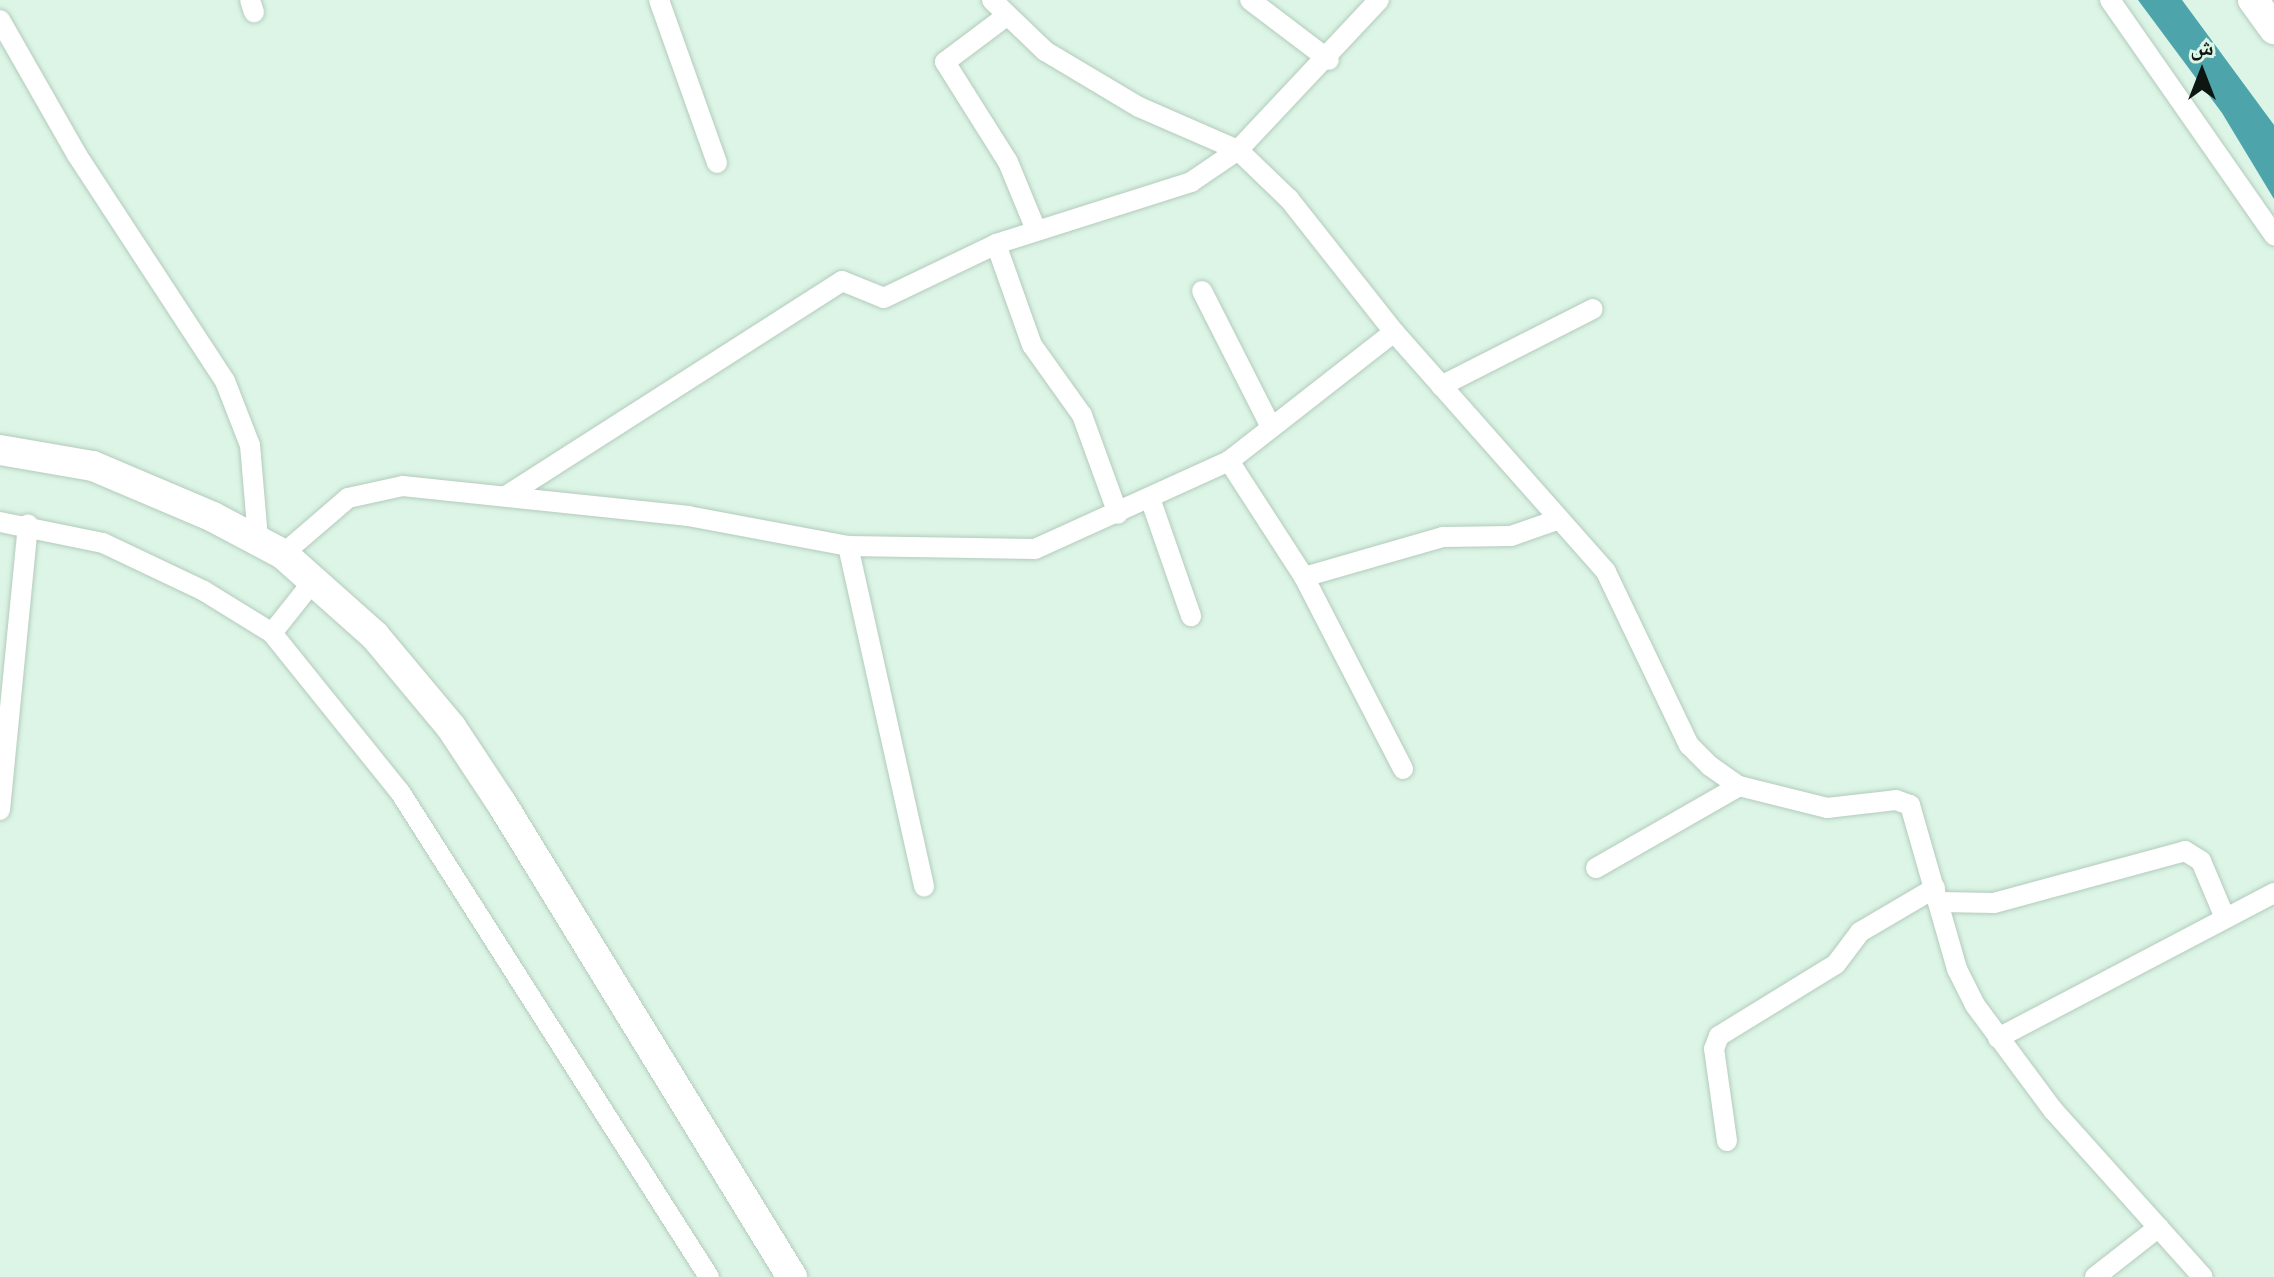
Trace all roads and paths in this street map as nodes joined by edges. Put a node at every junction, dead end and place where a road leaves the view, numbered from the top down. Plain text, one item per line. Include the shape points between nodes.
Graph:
1 (992, 0) edge
2 (1250, 0) edge
3 (1379, 0) edge
4 (2110, 0) edge
5 (2253, 0) edge
6 (663, 2) edge
7 (1005, 17) junction
8 (0, 20) edge
9 (2274, 29) edge
10 (1329, 60) junction
11 (1238, 150) junction
12 (717, 163) dead end
13 (1036, 230) junction
14 (2274, 235) edge
15 (996, 244) junction
16 (1202, 291) dead end
17 (1593, 309) dead end
18 (1394, 332) junction
19 (1441, 386) junction
20 (1271, 427) junction
21 (0, 450) edge
22 (1229, 461) junction
23 (506, 496) junction
24 (1151, 501) junction
25 (1118, 514) junction
26 (1557, 520) junction
27 (0, 522) edge
28 (28, 524) junction
29 (848, 546) junction
30 (271, 547) junction
31 (1304, 577) junction
32 (307, 590) junction
33 (1191, 616) dead end
34 (278, 627) junction
35 (1403, 769) dead end
36 (1739, 786) junction
37 (0, 810) edge
38 (1596, 868) dead end
39 (924, 887) dead end
40 (2274, 893) edge
41 (1937, 895) junction
42 (2223, 913) junction
43 (1998, 1038) junction
44 (1727, 1141) dead end
45 (2159, 1227) junction
46 (709, 1277) edge
47 (792, 1277) edge
48 (2095, 1277) edge
49 (2203, 1277) edge

1 - 7 street
2 - 10 street
3 - 10 street
4 - 14 street
5 - 9 street
6 - 12 street
7 - 11 street via 1045,51 1139,107
7 - 13 street via 945,62 1008,162
8 - 30 street via 77,155 225,381 250,445
10 - 11 street
11 - 13 street via 1177,189
11 - 18 street via 1289,199
13 - 15 street
15 - 23 street via 884,298 842,281
15 - 25 street via 1032,345 1082,415
16 - 20 street
17 - 19 street
18 - 19 street
18 - 20 street
19 - 26 street
20 - 22 street
21 - 30 street via 93,466
22 - 24 street
22 - 31 street
23 - 29 street via 688,516
23 - 30 street via 418,486 366,492
24 - 25 street
24 - 33 street
25 - 29 street via 1013,552
26 - 31 street via 1511,536 1443,537
26 - 36 street via 1606,572 1689,745
27 - 28 street
28 - 34 street via 135,557
28 - 37 street
29 - 39 street
30 - 32 street
31 - 35 street
32 - 34 street
32 - 47 street via 406,670 451,727
34 - 46 street via 400,792
36 - 38 street
36 - 41 street via 1827,808 1906,802
40 - 42 street
41 - 42 street via 1994,903 2185,851 2201,861
41 - 43 street via 1957,969
41 - 44 street via 1860,932 1836,964 1719,1036 1714,1049
42 - 43 street
43 - 45 street
45 - 48 street
45 - 49 street

